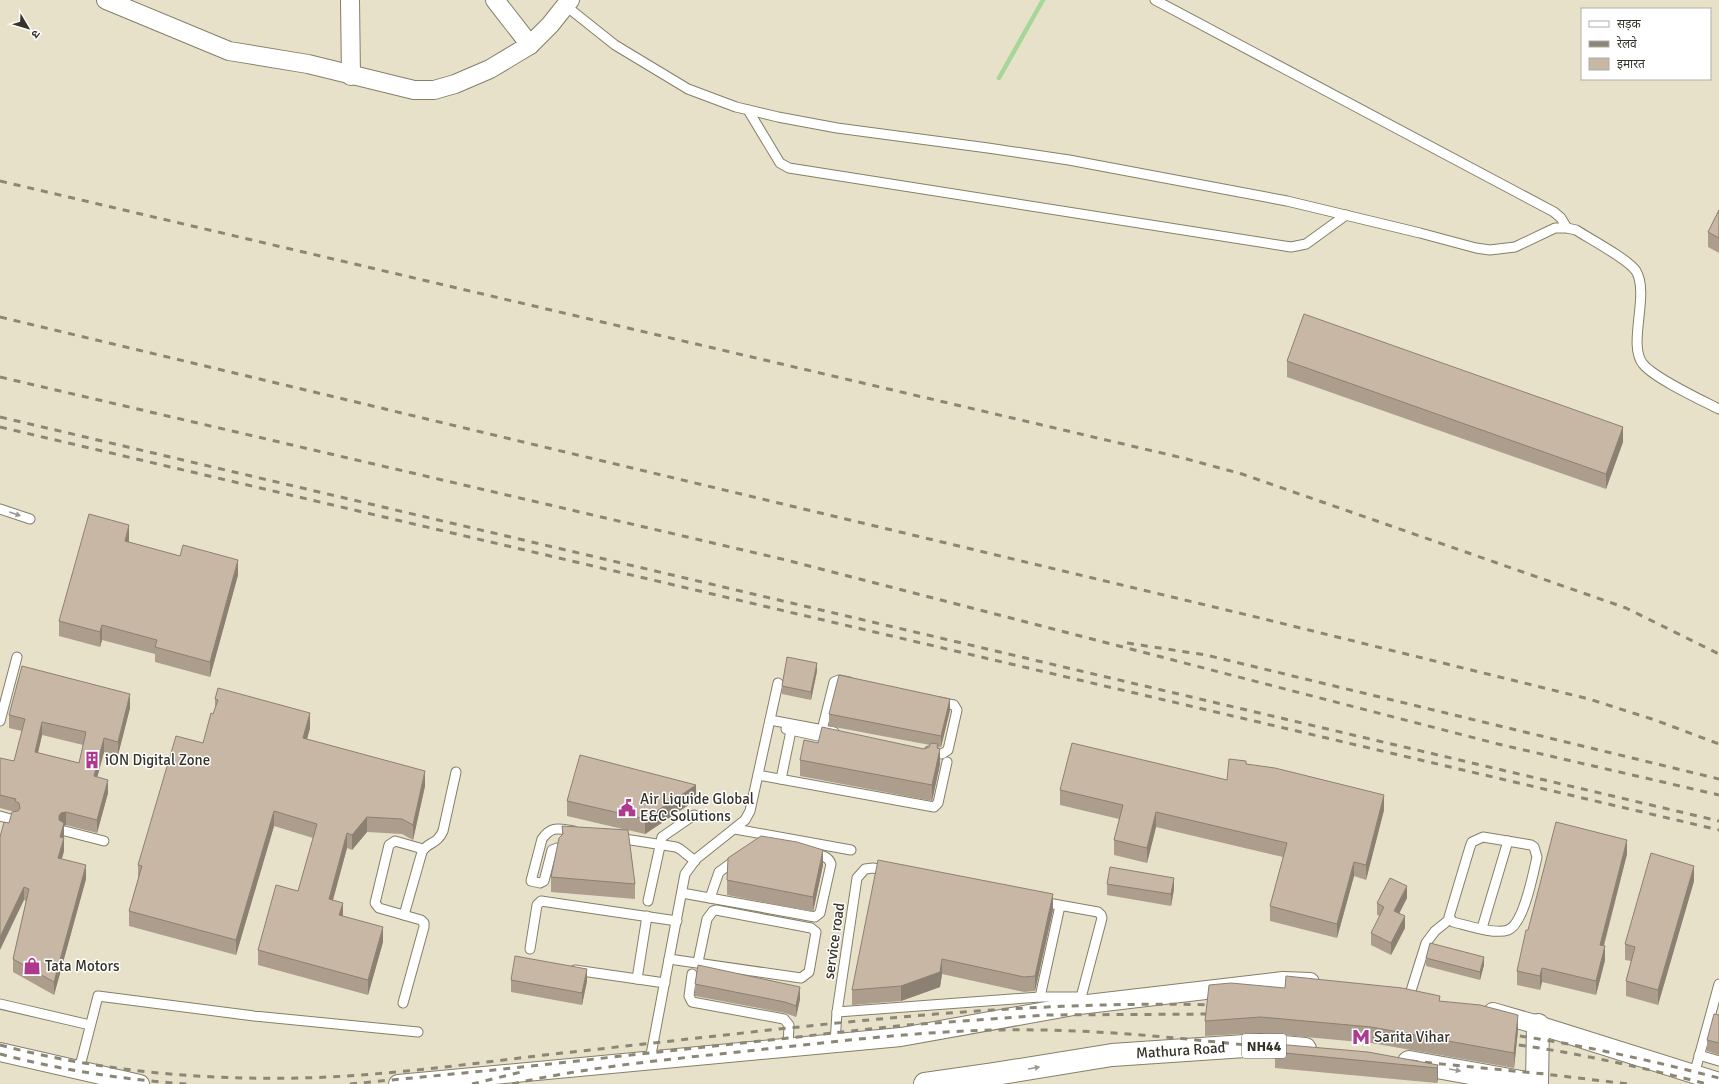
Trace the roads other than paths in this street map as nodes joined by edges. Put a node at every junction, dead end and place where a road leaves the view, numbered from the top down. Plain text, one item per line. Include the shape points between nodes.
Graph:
1 (106, 0) edge
2 (350, 0) edge
3 (495, 0) edge
4 (1155, 0) edge
5 (568, 3) edge
6 (530, 45) junction
7 (351, 76) junction
8 (748, 110) junction
9 (1346, 215) junction
10 (1567, 228) junction
11 (1719, 409) edge
12 (0, 509) edge
13 (30, 519) dead end
14 (17, 657) dead end
15 (778, 683) dead end
16 (861, 684) edge
17 (931, 700) edge
18 (0, 721) edge
19 (770, 723) junction
20 (822, 730) junction
21 (791, 731) junction
22 (919, 750) edge
23 (947, 762) dead end
24 (456, 772) dead end
25 (758, 775) junction
26 (781, 779) junction
27 (694, 814) dead end
28 (0, 816) edge
29 (14, 820) edge
30 (735, 829) junction
31 (65, 832) edge
32 (584, 833) edge
33 (607, 836) edge
34 (104, 841) dead end
35 (1508, 841) junction
36 (659, 844) junction
37 (557, 848) edge
38 (423, 849) junction
39 (851, 850) dead end
40 (801, 852) edge
41 (743, 855) edge
42 (695, 861) junction
43 (896, 873) edge
44 (682, 893) junction
45 (710, 898) junction
46 (1029, 900) edge
47 (648, 901) dead end
48 (1060, 906) junction
49 (404, 915) junction
50 (647, 916) junction
51 (1450, 919) junction
52 (677, 921) junction
53 (1482, 928) junction
54 (530, 949) dead end
55 (670, 959) junction
56 (698, 962) junction
57 (563, 969) edge
58 (692, 974) dead end
59 (637, 979) junction
60 (665, 983) junction
61 (1330, 984) edge
62 (1719, 984) edge
63 (1411, 995) edge
64 (1040, 997) junction
65 (1080, 1001) junction
66 (403, 1003) dead end
67 (0, 1004) edge
68 (1478, 1009) edge
69 (837, 1012) junction
70 (90, 1025) junction
71 (1538, 1025) junction
72 (418, 1032) dead end
73 (835, 1043) junction
74 (788, 1047) junction
75 (1323, 1051) edge
76 (0, 1052) edge
77 (1699, 1055) junction
78 (1386, 1057) edge
79 (650, 1060) junction
80 (1719, 1061) edge
81 (79, 1070) junction
82 (1694, 1075) junction
83 (1719, 1082) edge
84 (140, 1084) edge
85 (398, 1084) edge
86 (925, 1084) edge
87 (1532, 1084) edge
88 (1537, 1084) edge

1 - 7 street via 229,51 308,64
2 - 7 street
3 - 6 street
4 - 10 lane via 1554,212
5 - 6 street
5 - 8 lane via 615,45 688,89
6 - 7 street via 490,70 434,90 414,90
8 - 9 lane via 837,128 1069,160 1287,201
8 - 9 lane via 780,163 789,168 1290,247 1306,244
9 - 10 lane via 1490,250 1515,246 1555,228
10 - 11 lane via 1576,230 1629,264 1636,272 1640,291 1638,353 1642,364 1656,375
12 -> 13 lane
14 - 18 lane
15 - 19 lane
16 - 20 lane via 839,680 834,682
17 - 22 lane via 954,705 957,710 946,752 942,754
19 - 20 lane
19 - 21 lane
19 - 25 lane
20 - 21 lane via 844,738
21 - 26 lane
23 - 26 lane via 938,803 934,807
24 - 38 lane via 441,837
25 - 26 lane
25 - 30 lane via 750,811
27 - 36 lane via 667,832
28 - 29 lane
30 - 39 lane
30 - 42 lane
31 - 34 lane
32 - 37 lane via 554,828 546,833 542,839 531,881 544,881 552,850
33 - 36 lane
35 - 51 lane via 1483,837 1472,842 1448,913
35 - 53 lane
35 - 53 lane via 1531,845 1537,857 1522,914 1508,930 1497,932
36 - 42 lane via 680,849
36 - 47 lane
38 - 49 lane
38 - 49 lane via 395,841 389,845 376,906
40 - 45 lane via 824,856 830,862 818,916 813,918
41 - 45 lane via 719,872
42 - 44 lane via 686,874
43 - 69 lane, service road via 873,868 865,869 857,878
44 - 45 lane
44 - 52 lane
46 - 48 lane
48 - 64 lane
48 - 65 lane via 1098,912 1102,918
49 - 66 lane via 421,920 424,927
50 - 52 lane
50 - 54 lane via 541,901 537,905
50 - 59 lane
51 - 53 lane via 1453,922
51 - 63 lane via 1426,942
52 - 55 lane
55 - 56 lane
55 - 60 lane
56 - 56 lane via 801,978 809,972 816,932 811,928 712,911 707,919
57 - 59 lane
58 - 74 lane via 689,996 692,1002 784,1019 789,1025
59 - 60 lane
60 - 79 lane
61 - 65 street via 1283,981
62 - 77 lane
64 - 65 lane via 1054,996
64 - 69 lane
65 - 73 street via 901,1037
67 - 70 lane
68 - 71 street
69 - 73 lane
70 - 72 lane via 98,996 254,1016
70 - 81 lane
71 - 82 street
71 - 88 highway
73 - 74 street
74 - 79 street
86 -> 75 highway, Mathura Road / NH44 via 1112,1055 1260,1045
76 - 81 street
77 - 80 lane
77 - 82 lane
78 -> 87 highway
79 - 85 street
81 - 84 street
82 - 83 street

